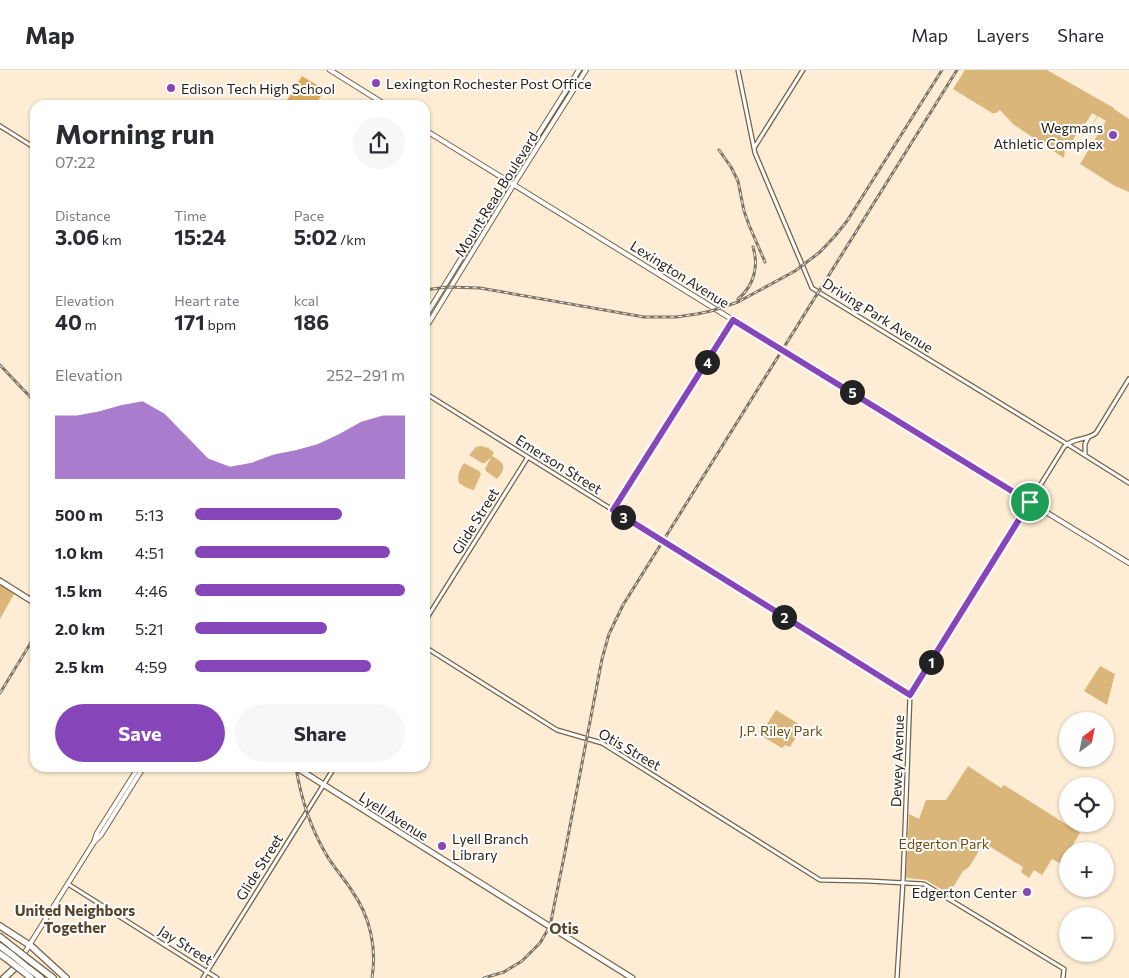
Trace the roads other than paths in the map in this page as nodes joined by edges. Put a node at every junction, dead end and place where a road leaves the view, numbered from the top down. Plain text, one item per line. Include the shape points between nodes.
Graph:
1 (330, 70) edge
2 (579, 70) edge
3 (586, 70) edge
4 (738, 70) edge
5 (802, 70) edge
6 (378, 100) edge
7 (0, 126) edge
8 (430, 133) edge
9 (30, 145) edge
10 (754, 148) junction
11 (509, 181) junction
12 (514, 184) junction
13 (430, 309) edge
14 (733, 320) junction
15 (430, 321) edge
16 (1129, 379) edge
17 (430, 396) edge
18 (1088, 438) junction
19 (1067, 444) junction
20 (1085, 455) junction
21 (528, 457) junction
22 (1129, 483) edge
23 (1030, 502) junction
24 (613, 510) junction
25 (1129, 563) edge
26 (0, 580) edge
27 (30, 600) edge
28 (430, 614) edge
29 (430, 650) edge
30 (910, 695) junction
31 (135, 772) edge
32 (140, 772) edge
33 (304, 772) edge
34 (332, 772) edge
35 (324, 784) junction
36 (94, 842) junction
37 (903, 882) junction
38 (68, 884) junction
39 (0, 926) edge
40 (0, 937) edge
41 (30, 945) junction
42 (0, 946) edge
43 (0, 954) edge
44 (11, 954) junction
45 (16, 967) joint
46 (28, 967) junction
47 (207, 972) junction
48 (8, 978) edge
49 (31, 978) edge
50 (42, 978) edge
51 (52, 978) edge
52 (66, 978) edge
53 (203, 978) edge
54 (217, 978) edge
55 (632, 978) edge
56 (897, 978) edge
57 (1063, 978) edge

1 - 6 main road
2 - 11 main road, Mount Read Boulevard
3 - 12 main road, Mount Read Boulevard
4 - 10 street, Driving Park Avenue
5 - 10 street
7 - 9 street
8 - 11 main road, Lexington Avenue
10 - 19 street, Driving Park Avenue via 813,288
11 - 12 main road, Lexington Avenue
11 - 13 main road, Mount Read Boulevard
12 - 14 main road, Lexington Avenue
12 - 15 main road, Mount Read Boulevard
14 - 23 main road, Lexington Avenue
14 - 24 street
16 - 18 street via 1098,431
17 - 21 street, Emerson Street
18 - 19 street
18 - 20 street
19 - 20 street, Driving Park Avenue
19 - 23 street, Dewey Avenue
20 - 22 street, Driving Park Avenue
21 - 24 street, Emerson Street
21 - 28 street, Glide Street
23 - 25 main road, Lexington Avenue
23 - 30 street, Dewey Avenue
24 - 30 street, Emerson Street
26 - 27 main road
29 - 37 street, Otis Street via 558,730 600,742 820,880
30 - 37 street, Dewey Avenue
31 - 36 main road
32 - 36 main road
33 - 35 main road, Lyell Avenue
34 - 35 street, Glide Street
35 - 47 street, Glide Street
35 - 55 main road, Lyell Avenue
36 - 38 main road
37 - 56 street, Dewey Avenue
37 - 57 street via 930,887 1064,970
38 - 41 main road
38 - 47 street, Jay Street
39 - 41 highway
40 - 44 highway
41 - 45 main road
41 - 52 highway
42 - 44 highway
43 - 44 highway
44 - 46 highway, bridge
44 - 46 highway, bridge
45 - 48 highway
46 - 49 highway
46 - 50 highway
46 - 51 highway
47 - 53 street, Glide Street
47 - 54 street, Jay Street

